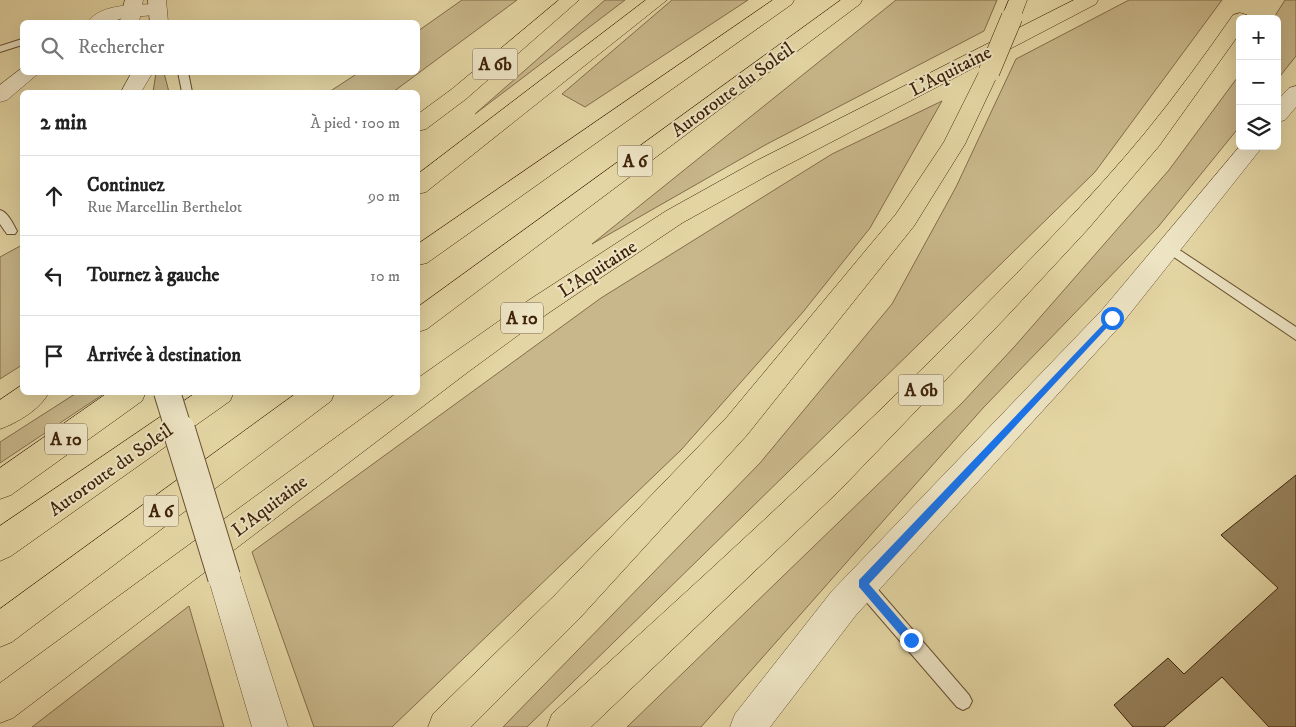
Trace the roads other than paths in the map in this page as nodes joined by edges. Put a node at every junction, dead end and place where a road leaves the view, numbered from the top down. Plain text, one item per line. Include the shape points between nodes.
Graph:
1 (570, 0) edge
2 (658, 0) edge
3 (785, 0) edge
4 (852, 0) edge
5 (1089, 0) edge
6 (1015, 8) edge
7 (132, 11) edge
8 (1243, 14) edge
9 (158, 15) edge
10 (102, 20) edge
11 (20, 43) edge
12 (0, 49) edge
13 (26, 75) edge
14 (121, 75) edge
15 (141, 75) edge
16 (184, 75) edge
17 (122, 90) edge
18 (132, 90) edge
19 (187, 90) edge
20 (1296, 92) edge
21 (0, 95) edge
22 (1281, 110) edge
23 (420, 123) edge
24 (1249, 150) edge
25 (420, 184) edge
26 (0, 214) edge
27 (10, 231) dead end
28 (1169, 248) junction
29 (420, 255) edge
30 (420, 320) edge
31 (1296, 334) edge
32 (420, 392) edge
33 (31, 395) edge
34 (128, 395) edge
35 (169, 395) edge
36 (216, 395) edge
37 (317, 395) edge
38 (416, 395) edge
39 (0, 416) edge
40 (0, 485) edge
41 (0, 545) edge
42 (862, 584) junction
43 (0, 630) edge
44 (964, 701) dead end
45 (0, 705) edge
46 (270, 727) edge
47 (446, 727) edge
48 (565, 727) edge
49 (748, 727) edge

1 - 23 highway, A 6b via 459,94
2 - 25 highway
3 - 29 highway, A 6
4 - 30 highway, Autoroute du Soleil / A 6
5 - 32 highway, L'Aquitaine / A 10 via 764,167 666,222 538,307
6 - 47 highway, bridge via 990,72 954,144 905,220 737,426 566,608
7 - 9 street
7 - 10 street via 118,12
8 - 48 highway, A 6b via 1200,77 1138,156 1054,252 916,396
11 - 12 lane
13 - 21 street
14 - 17 street
15 - 18 street
16 - 19 lane
20 - 22 street
24 - 28 street
26 - 27 lane
28 - 31 lane
28 - 42 street via 1112,318
33 - 39 highway
34 - 40 highway, A 10
35 - 46 street, bridge
36 - 41 highway, Autoroute du Soleil
37 - 43 highway, A 6
38 - 45 highway, L'Aquitaine / A 10
42 - 44 lane
42 - 49 street

